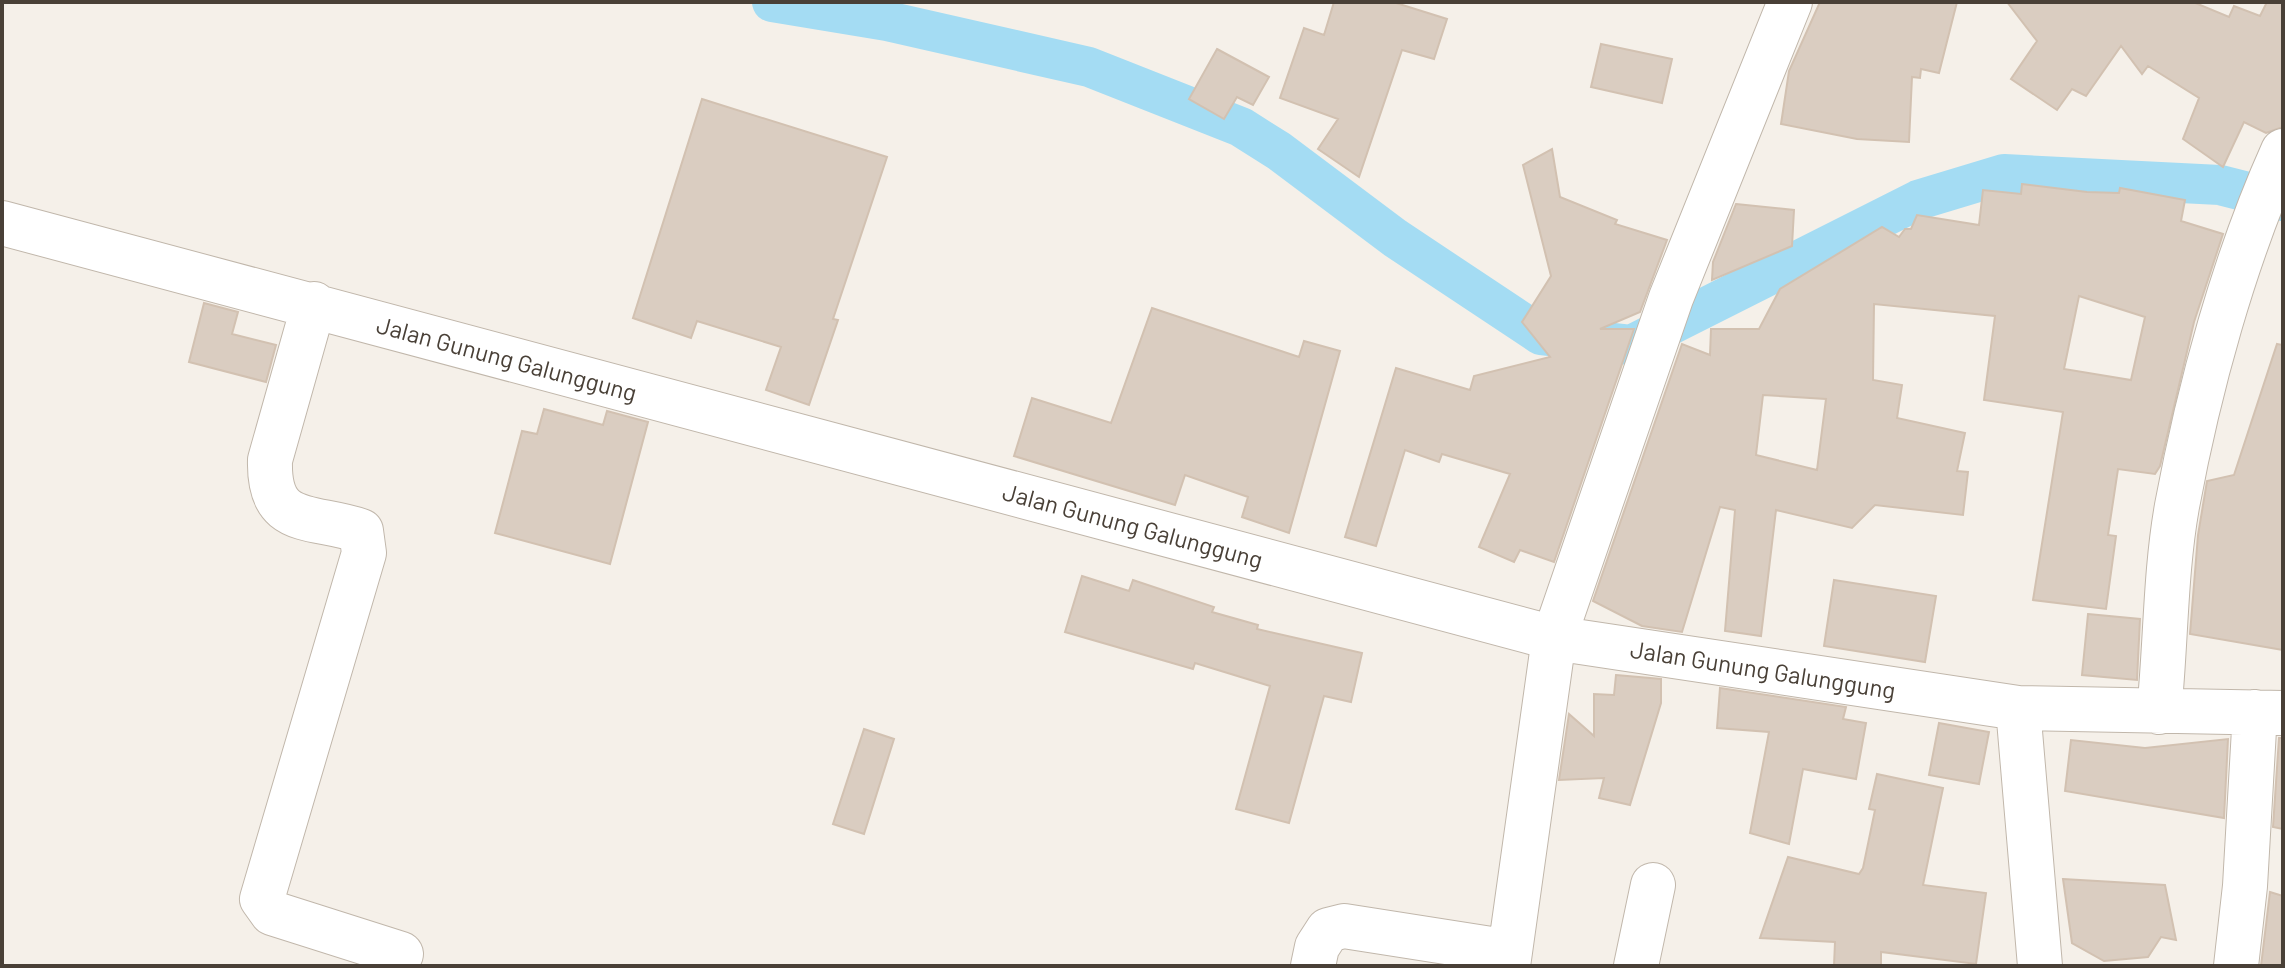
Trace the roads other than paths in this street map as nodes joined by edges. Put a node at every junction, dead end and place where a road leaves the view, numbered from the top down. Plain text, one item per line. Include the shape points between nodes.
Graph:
1 (1790, 2) edge
2 (2278, 163) edge
3 (2, 223) edge
4 (314, 304) junction
5 (1554, 638) junction
6 (2018, 708) junction
7 (2159, 712) junction
8 (2269, 713) edge
9 (1653, 885) dead end
10 (401, 954) dead end
11 (1509, 959) edge
12 (1313, 966) edge
13 (1636, 966) edge
14 (2040, 966) edge
15 (2236, 966) edge

1 - 5 street via 1671,298
2 - 7 street via 2252,228 2205,386 2177,508
3 - 4 street, Jalan Gunung Galunggung
4 - 5 street, Jalan Gunung Galunggung
4 - 10 street via 270,460 270,482 278,505 296,517 361,531 364,553 262,899 272,913
5 - 6 street, Jalan Gunung Galunggung
5 - 11 street
6 - 7 street, Jalan Gunung Galunggung
6 - 14 street
7 - 8 street, Jalan Gunung Galunggung
8 - 15 street
9 - 13 street
11 - 12 street via 1344,926 1328,930

